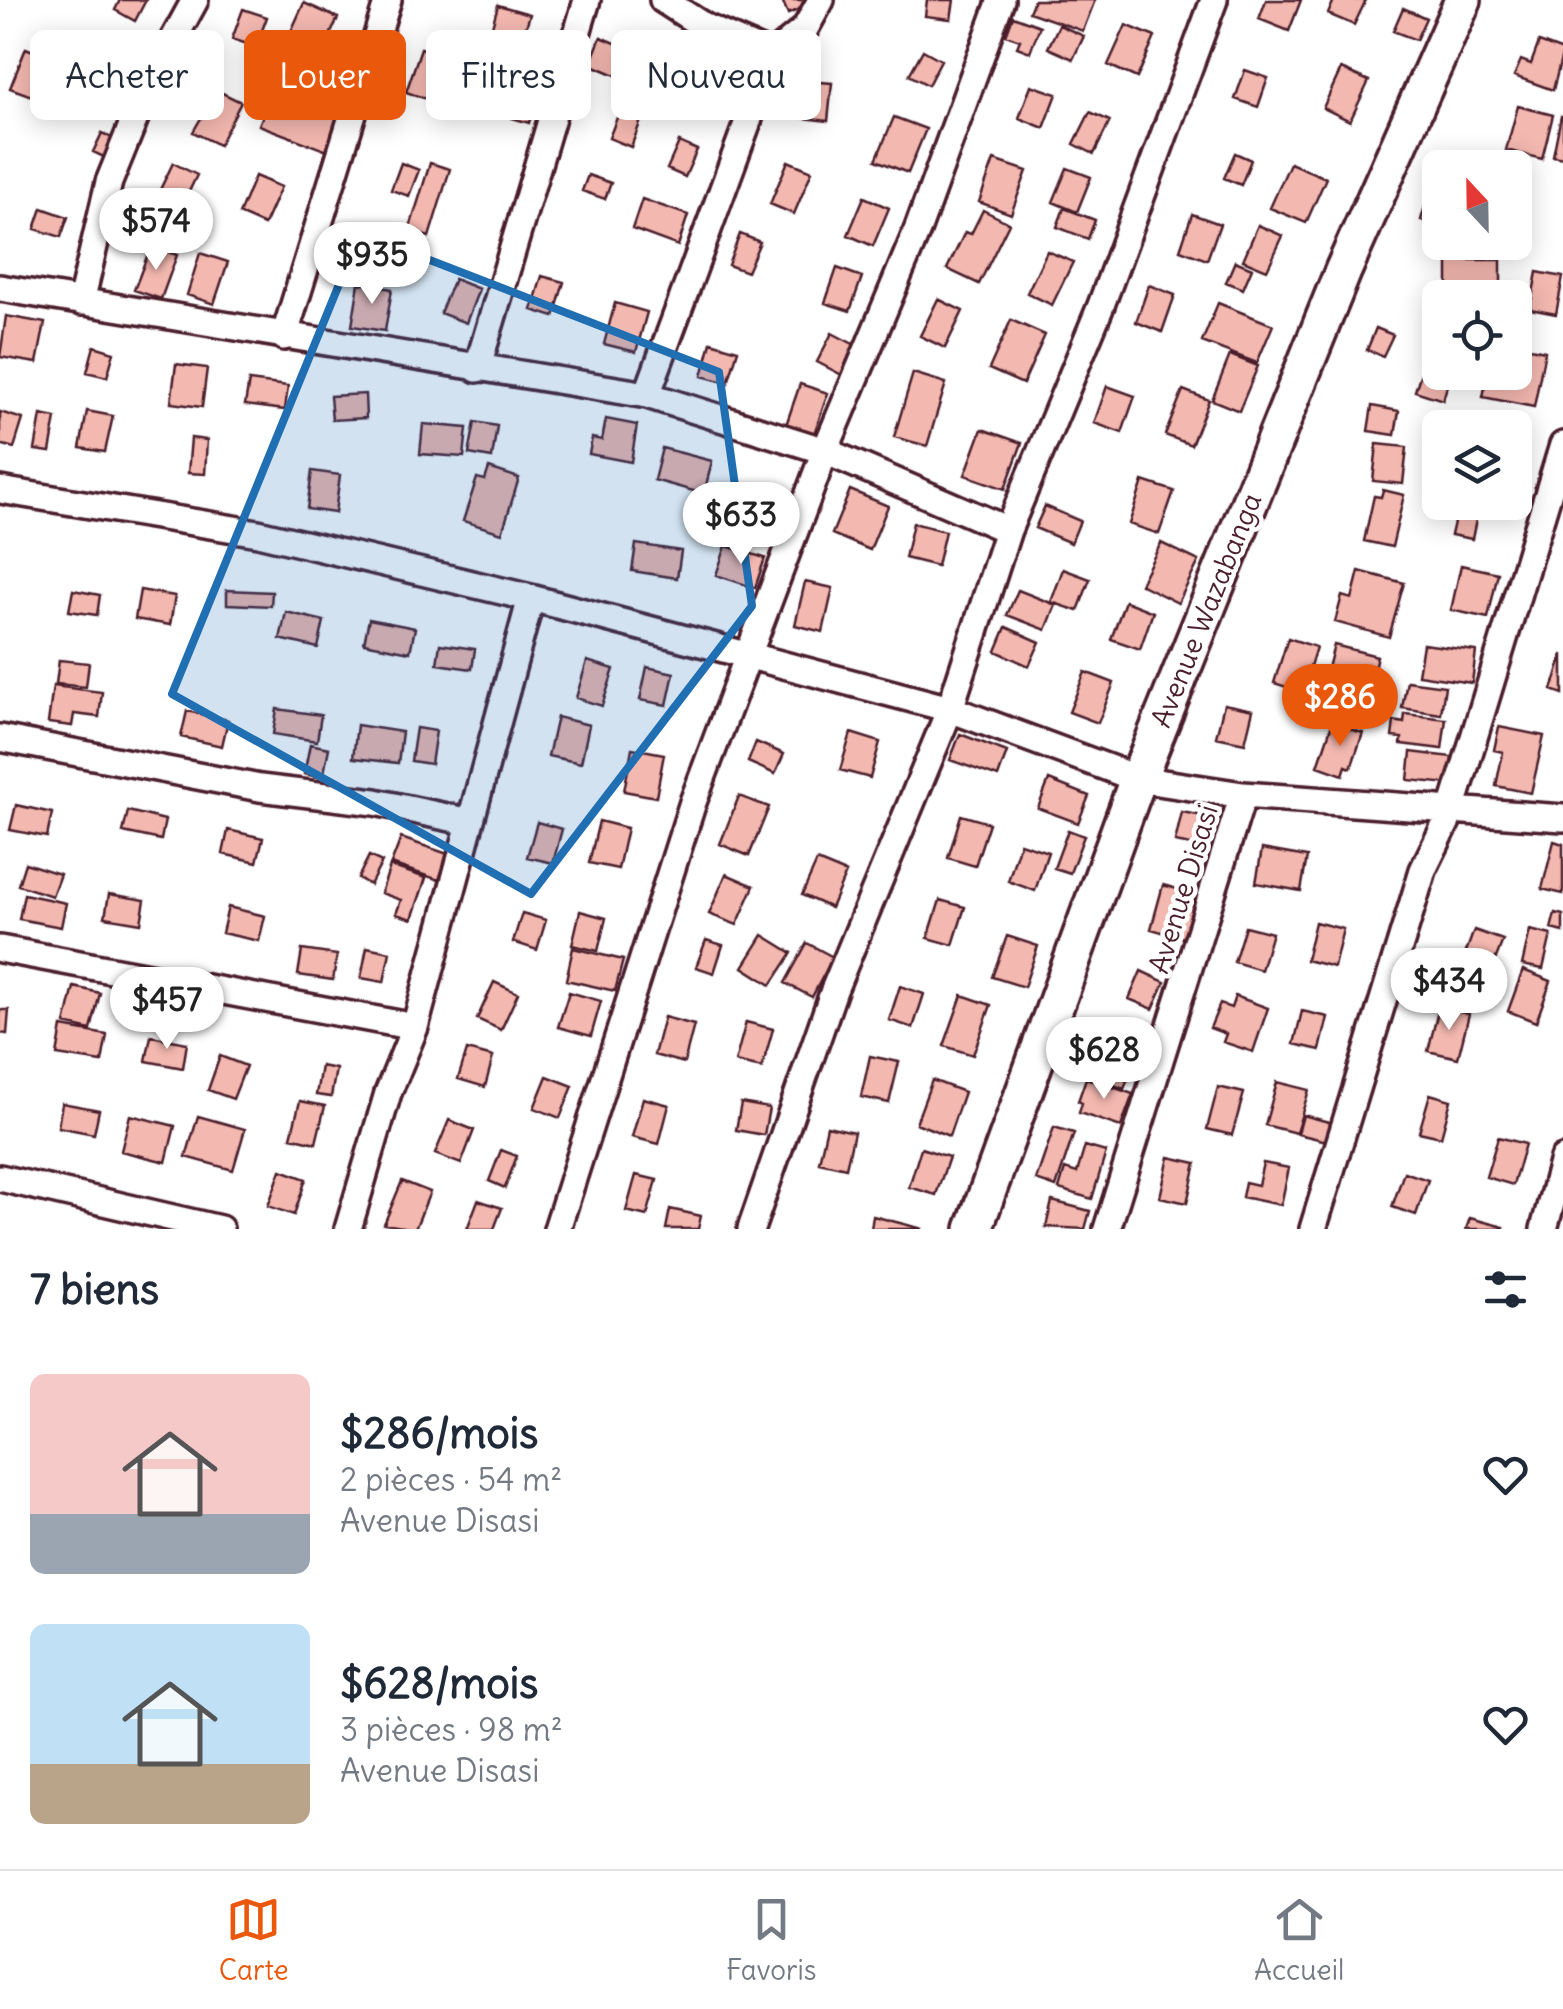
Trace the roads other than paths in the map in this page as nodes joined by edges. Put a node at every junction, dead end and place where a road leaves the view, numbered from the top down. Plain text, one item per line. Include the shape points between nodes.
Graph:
1 (195, 0) edge
2 (388, 0) edge
3 (587, 0) edge
4 (662, 0) edge
5 (821, 0) edge
6 (1001, 0) edge
7 (1214, 0) edge
8 (1463, 0) edge
9 (712, 30) edge
10 (804, 30) edge
11 (748, 120) edge
12 (0, 288) edge
13 (81, 302) junction
14 (284, 337) junction
15 (476, 369) junction
16 (646, 395) junction
17 (1563, 445) edge
18 (825, 452) junction
19 (0, 490) edge
20 (1008, 530) junction
21 (532, 598) junction
22 (750, 654) junction
23 (950, 709) junction
24 (0, 738) edge
25 (1138, 780) junction
26 (1243, 795) junction
27 (1452, 813) junction
28 (1563, 818) edge
29 (470, 822) junction
30 (0, 949) edge
31 (414, 1026) junction
32 (1563, 1159) edge
33 (0, 1178) edge
34 (220, 1229) edge
35 (348, 1229) edge
36 (558, 1229) edge
37 (751, 1229) edge
38 (974, 1229) edge
39 (1106, 1229) edge
40 (1313, 1229) edge
41 (1544, 1229) edge

1 - 13 street via 148,86 110,182
2 - 14 street
3 - 15 street
4 - 9 street
5 - 10 street
6 - 18 street via 917,231
7 - 20 street via 1114,273
8 - 25 main road, Avenue Wazabanga via 1344,271
11 - 16 street
12 - 13 street
13 - 14 street
14 - 15 street
15 - 16 street
16 - 18 street
17 - 27 street
18 - 20 street
18 - 22 street
19 - 21 street via 258,533
20 - 23 street
21 - 22 street
21 - 29 street
22 - 23 street
22 - 36 street via 693,802
23 - 25 street
23 - 37 street via 834,990
24 - 29 street
25 - 26 street
25 - 38 main road, Avenue Wazabanga
26 - 27 street
26 - 39 street, Avenue Disasi
27 - 28 street
27 - 40 street via 1423,870
29 - 31 street
30 - 31 street
31 - 35 street
32 - 41 street
33 - 34 street

